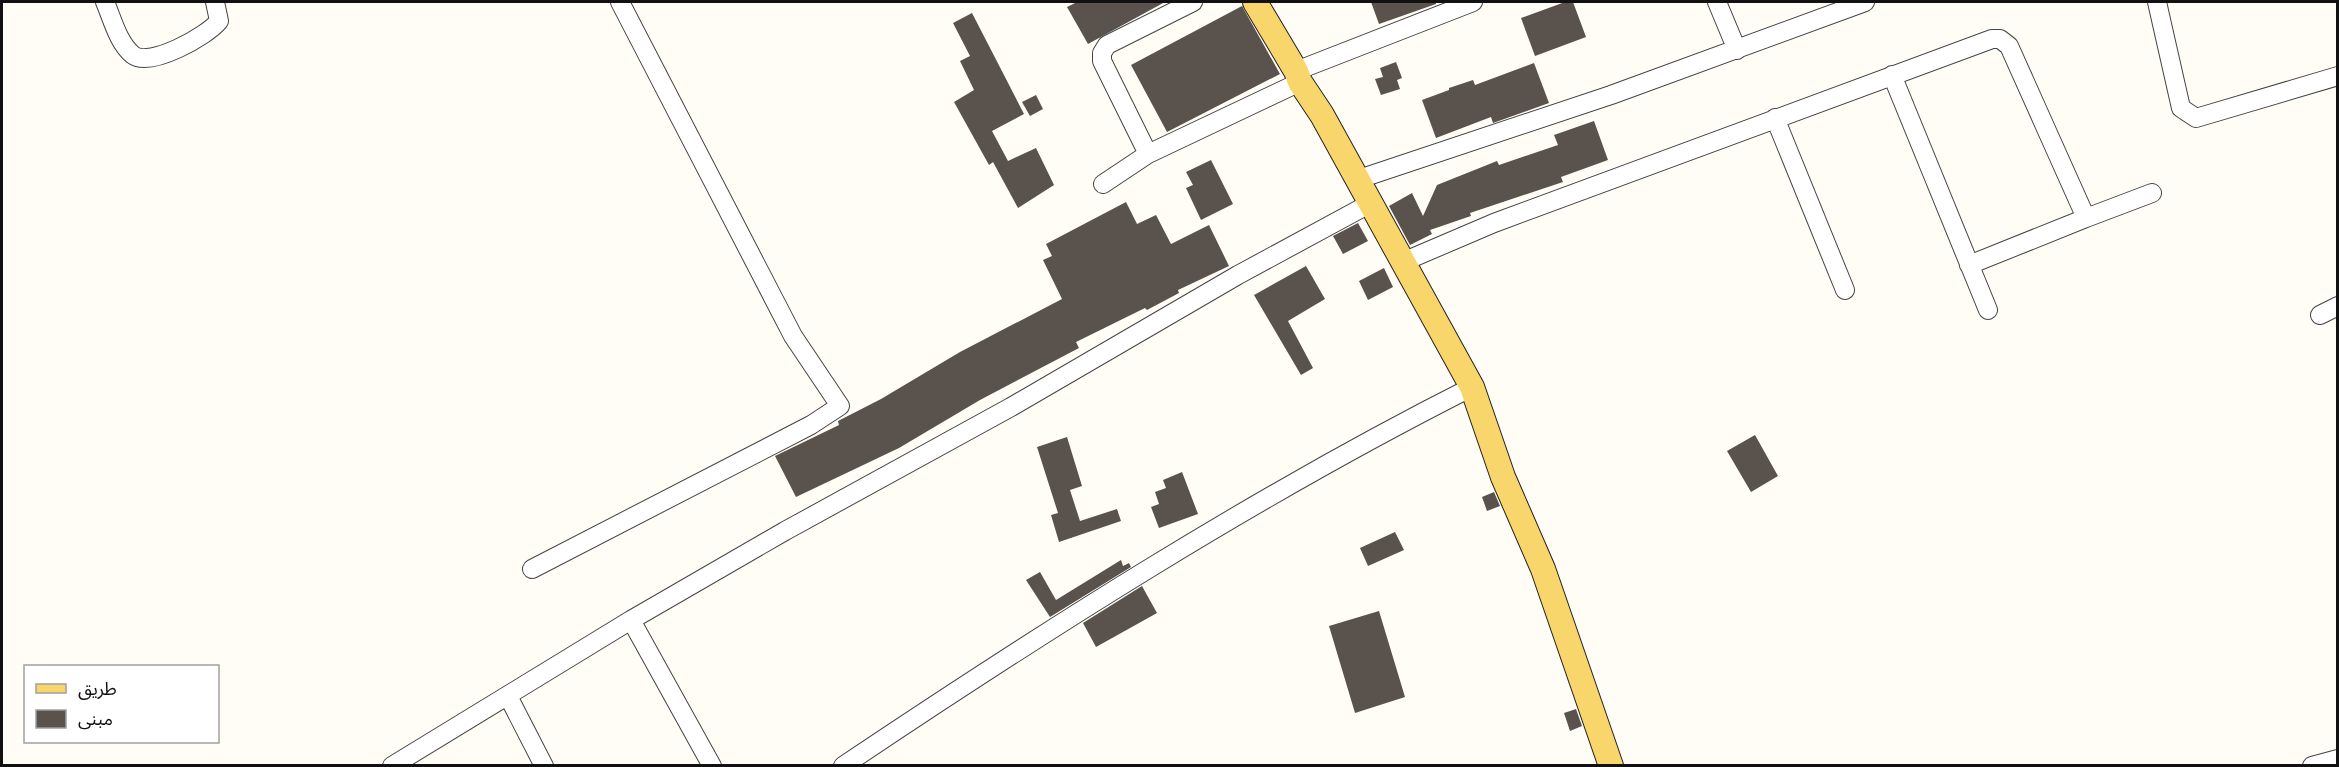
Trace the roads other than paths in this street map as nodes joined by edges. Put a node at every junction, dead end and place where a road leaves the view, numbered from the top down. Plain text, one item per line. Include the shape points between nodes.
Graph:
1 (105, 2) edge
2 (215, 2) edge
3 (620, 2) edge
4 (1193, 2) edge
5 (1255, 2) edge
6 (1473, 2) edge
7 (1717, 2) edge
8 (1865, 2) edge
9 (2157, 2) edge
10 (1737, 50) junction
11 (1892, 75) junction
12 (1298, 76) junction
13 (2337, 76) edge
14 (1775, 118) junction
15 (1148, 154) junction
16 (1356, 180) junction
17 (1103, 184) dead end
18 (2152, 193) dead end
19 (1371, 203) junction
20 (2086, 218) junction
21 (1405, 261) junction
22 (1969, 265) junction
23 (1845, 290) dead end
24 (2337, 306) edge
25 (1988, 310) dead end
26 (2320, 315) dead end
27 (1472, 387) junction
28 (532, 568) dead end
29 (631, 620) junction
30 (508, 696) junction
31 (2337, 759) edge
32 (393, 765) edge
33 (544, 765) edge
34 (712, 765) edge
35 (843, 765) edge
36 (1611, 765) edge
37 (2312, 765) edge

1 - 2 street via 122,42 134,56 148,59 211,30 219,21
3 - 28 street via 794,336 840,406 811,425
4 - 15 street via 1107,45 1102,53 1102,61
5 - 12 main road
6 - 12 street
7 - 10 street
8 - 10 street
9 - 13 street via 2181,108 2196,118
10 - 16 street
11 - 14 street
11 - 20 street via 1992,39 2005,41
11 - 22 street
12 - 15 street
12 - 16 main road
14 - 21 street via 1456,238
14 - 23 street
15 - 17 street
16 - 19 main road
18 - 20 street
19 - 21 main road
19 - 29 street
20 - 22 street
21 - 27 main road
22 - 25 street
24 - 26 street
27 - 35 street via 1129,582
27 - 36 main road via 1503,477 1543,569
29 - 30 street
29 - 34 street
30 - 32 street
30 - 33 street
31 - 37 street

